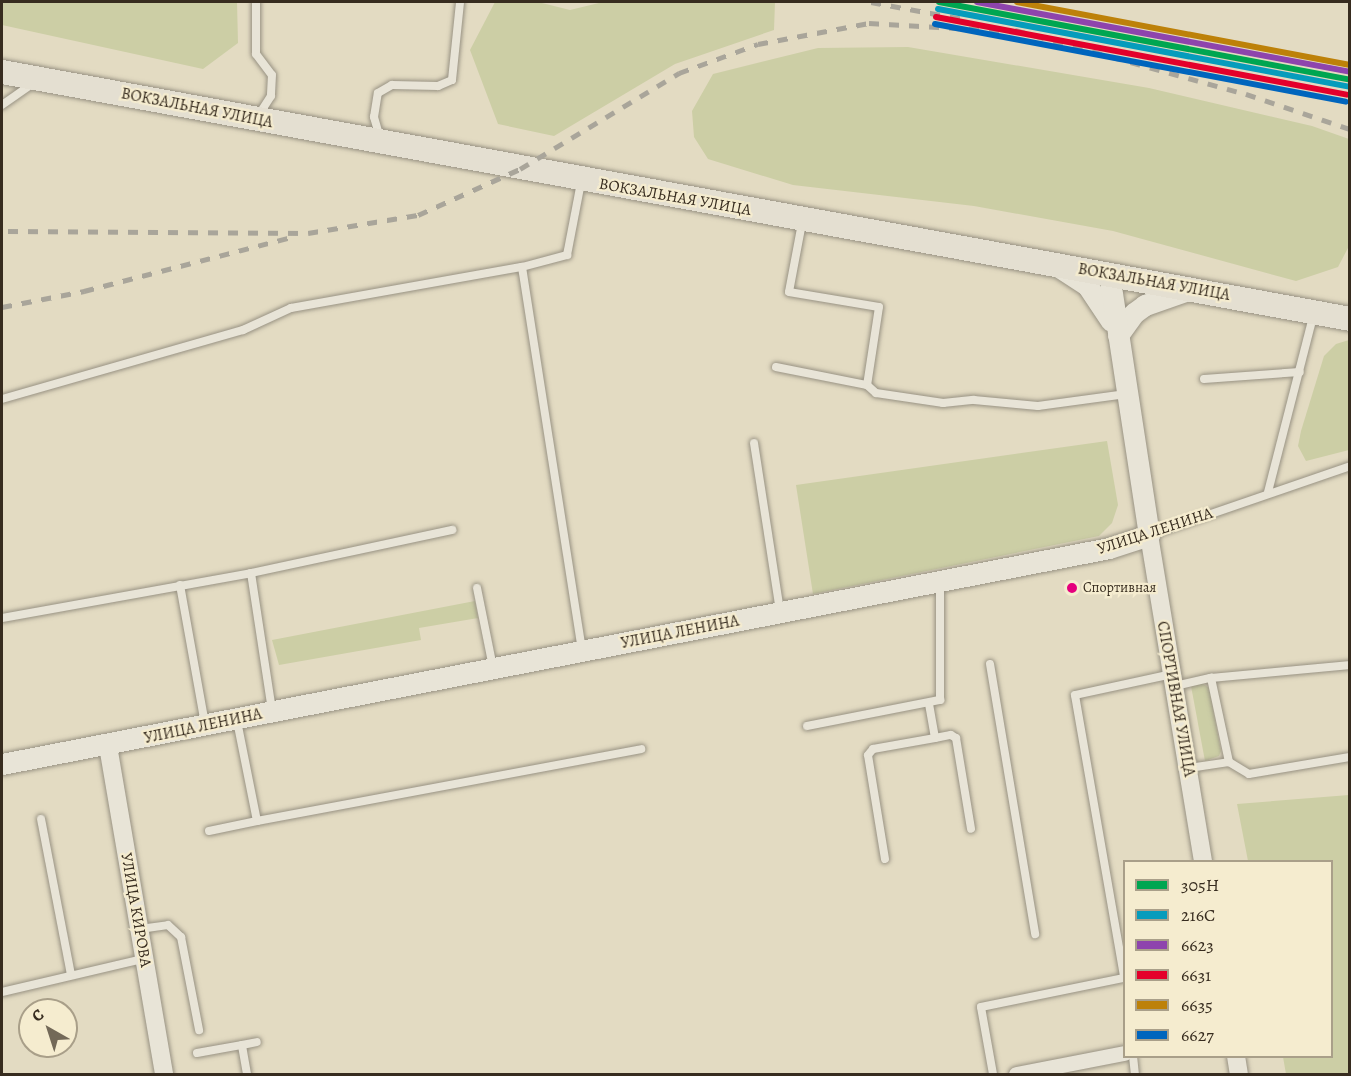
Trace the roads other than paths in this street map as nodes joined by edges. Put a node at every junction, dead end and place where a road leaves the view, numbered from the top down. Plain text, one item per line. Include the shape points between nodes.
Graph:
1 (256, 2) edge
2 (460, 2) edge
3 (2, 72) edge
4 (39, 79) junction
5 (2, 105) edge
6 (255, 119) junction
7 (382, 143) junction
8 (581, 181) junction
9 (803, 219) junction
10 (1054, 265) junction
11 (522, 267) junction
12 (1109, 274) junction
13 (1194, 288) junction
14 (1314, 311) junction
15 (1350, 319) edge
16 (1118, 334) junction
17 (776, 367) dead end
18 (1300, 372) junction
19 (1204, 380) dead end
20 (867, 385) junction
21 (1128, 394) junction
22 (2, 399) edge
23 (754, 443) dead end
24 (1350, 466) edge
25 (1268, 492) junction
26 (452, 530) dead end
27 (1149, 536) junction
28 (251, 573) junction
29 (940, 581) junction
30 (180, 585) junction
31 (477, 588) dead end
32 (780, 612) junction
33 (2, 618) edge
34 (582, 651) junction
35 (990, 664) dead end
36 (1350, 665) edge
37 (494, 669) junction
38 (1211, 678) junction
39 (1173, 680) junction
40 (929, 704) junction
41 (273, 712) junction
42 (236, 719) junction
43 (206, 726) junction
44 (807, 726) dead end
45 (935, 738) junction
46 (108, 746) junction
47 (641, 749) dead end
48 (1350, 757) edge
49 (1229, 762) junction
50 (2, 764) edge
51 (1187, 768) junction
52 (41, 819) dead end
53 (257, 821) junction
54 (971, 829) dead end
55 (209, 831) dead end
56 (885, 859) dead end
57 (1203, 860) edge
58 (140, 929) junction
59 (1035, 934) dead end
60 (144, 958) junction
61 (1123, 966) edge
62 (71, 975) junction
63 (1123, 977) edge
64 (2, 992) edge
65 (199, 1030) dead end
66 (257, 1042) dead end
67 (242, 1045) junction
68 (197, 1053) dead end
69 (1123, 1053) edge
70 (1133, 1058) edge
71 (1236, 1058) edge
72 (164, 1074) edge
73 (247, 1074) edge
74 (993, 1074) edge
75 (1016, 1074) edge
76 (1135, 1074) edge
77 (1239, 1074) edge

1 - 6 lane via 256,54 272,75 271,96
2 - 7 lane via 452,80 438,86 393,85 378,93 375,117
3 - 4 highway, ВОКЗАЛЬНАЯ УЛИЦА
4 - 5 lane
4 - 6 highway, ВОКЗАЛЬНАЯ УЛИЦА
6 - 7 highway, ВОКЗАЛЬНАЯ УЛИЦА
7 - 8 highway, ВОКЗАЛЬНАЯ УЛИЦА
8 - 9 highway, ВОКЗАЛЬНАЯ УЛИЦА
8 - 11 lane via 567,255
9 - 10 highway, ВОКЗАЛЬНАЯ УЛИЦА
9 - 20 lane via 789,292 879,307
10 - 12 highway, ВОКЗАЛЬНАЯ УЛИЦА
10 - 16 main road via 1077,277 1097,296
11 - 22 lane via 291,308 243,330
11 - 34 lane
12 - 13 highway, ВОКЗАЛЬНАЯ УЛИЦА
12 - 16 main road
13 - 14 highway, ВОКЗАЛЬНАЯ УЛИЦА
13 - 16 main road via 1145,305
14 - 15 highway, ВОКЗАЛЬНАЯ УЛИЦА
14 - 18 lane
16 - 21 main road
17 - 20 lane
18 - 19 lane
18 - 25 lane
20 - 21 lane via 876,393 944,403 974,400 1038,406
21 - 27 main road
23 - 32 lane
24 - 25 lane, УЛИЦА ЛЕНИНА
25 - 27 lane, УЛИЦА ЛЕНИНА
26 - 28 lane
27 - 29 main road, УЛИЦА ЛЕНИНА via 1109,548
27 - 39 street, СПОРТИВНАЯ УЛИЦА
28 - 30 lane
28 - 41 lane
29 - 32 main road, УЛИЦА ЛЕНИНА
29 - 40 lane via 942,696
30 - 33 lane
30 - 43 lane
31 - 37 lane
32 - 34 main road, УЛИЦА ЛЕНИНА
34 - 37 main road, УЛИЦА ЛЕНИНА
35 - 59 lane
36 - 38 lane
37 - 41 main road, УЛИЦА ЛЕНИНА
38 - 39 lane
38 - 49 lane
39 - 51 street, СПОРТИВНАЯ УЛИЦА
39 - 61 lane via 1075,695
40 - 44 lane
40 - 45 lane
41 - 42 main road, УЛИЦА ЛЕНИНА
42 - 43 main road, УЛИЦА ЛЕНИНА
42 - 53 lane
43 - 46 main road, УЛИЦА ЛЕНИНА
45 - 54 lane via 956,738
45 - 56 lane via 869,751
46 - 50 main road, УЛИЦА ЛЕНИНА
46 - 58 street, УЛИЦА КИРОВА
47 - 53 lane
48 - 49 lane via 1248,774
49 - 51 lane
51 - 57 street, СПОРТИВНАЯ УЛИЦА
52 - 62 lane
53 - 55 lane
58 - 60 street, УЛИЦА КИРОВА
58 - 65 lane via 168,925 181,937
60 - 62 lane
60 - 72 street, УЛИЦА КИРОВА
62 - 64 lane
63 - 74 lane via 981,1007
66 - 67 lane
67 - 68 lane
67 - 73 lane
69 - 75 street
70 - 76 lane
71 - 77 street

